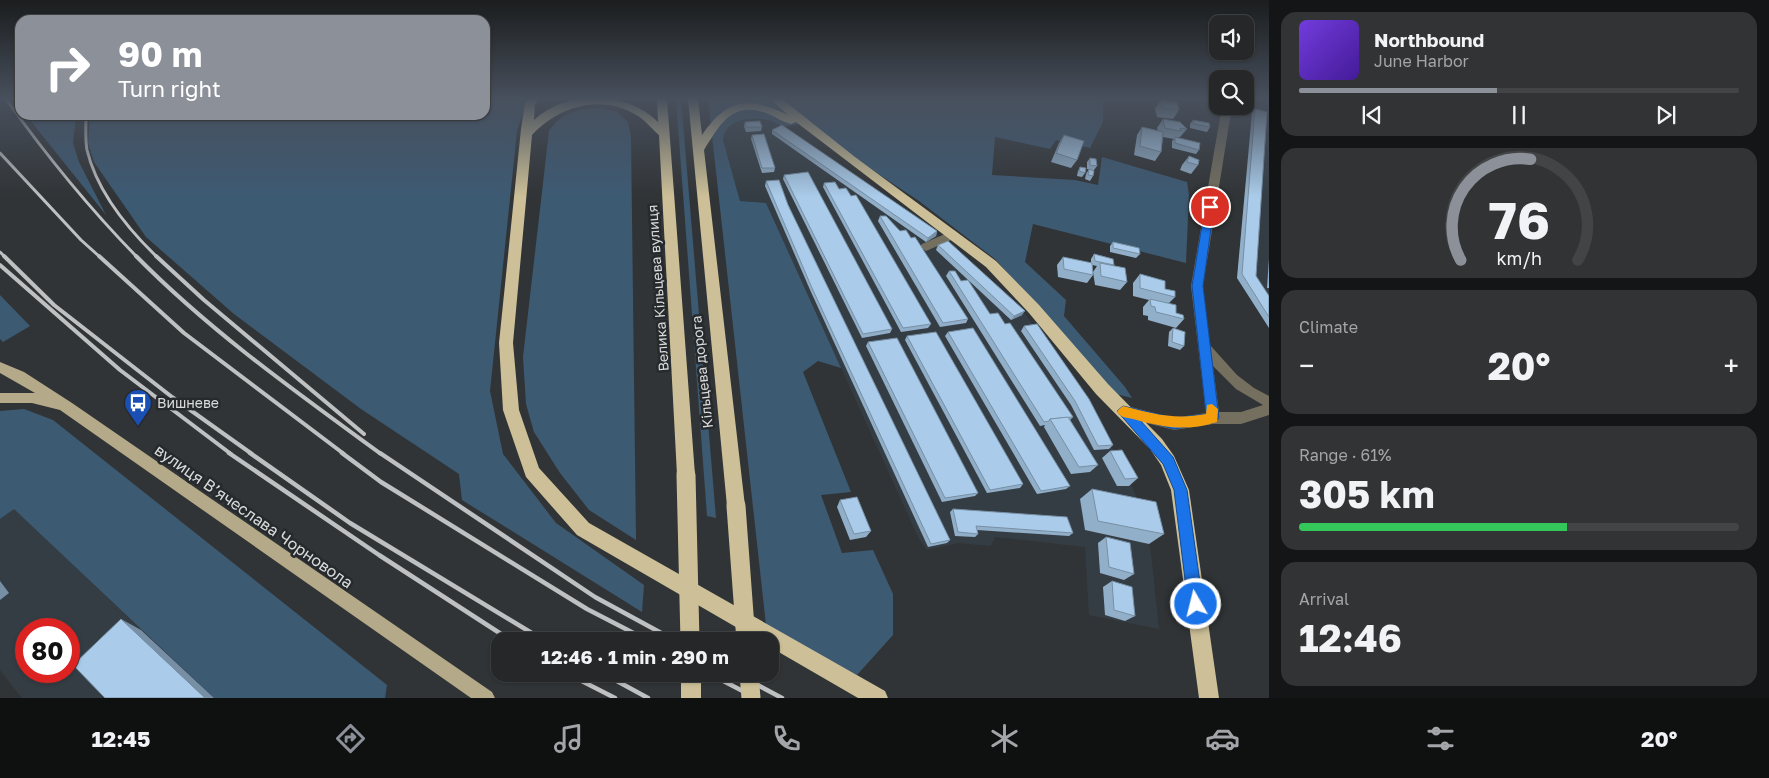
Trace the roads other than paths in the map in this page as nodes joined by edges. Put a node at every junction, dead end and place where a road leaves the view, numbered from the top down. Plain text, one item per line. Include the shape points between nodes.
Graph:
1 (529, 132) edge
2 (661, 132) edge
3 (665, 132) edge
4 (696, 132) edge
5 (711, 132) edge
6 (806, 132) edge
7 (816, 132) edge
8 (1223, 132) edge
9 (527, 134) joint
10 (665, 135) junction
11 (698, 151) junction
12 (851, 160) junction
13 (954, 234) junction
14 (926, 248) dead end
15 (1204, 346) junction
16 (0, 367) edge
17 (0, 398) edge
18 (1269, 402) edge
19 (68, 407) junction
20 (1269, 409) edge
21 (1123, 411) junction
22 (1213, 418) junction
23 (690, 632) edge
24 (745, 632) edge
25 (691, 682) edge
26 (750, 682) edge
27 (486, 698) edge
28 (692, 698) edge
29 (751, 698) edge
30 (878, 698) edge
31 (1209, 698) edge

1 - 9 highway
2 - 10 highway
3 - 10 highway, Велика Кільцева вулиця
4 - 11 highway, Кільцева дорога
5 - 11 highway
6 - 12 highway
7 - 12 highway
8 - 15 street via 1197,286
9 - 30 highway via 506,343 511,410 532,472 584,529
10 - 23 highway, Велика Кільцева вулиця, bridge via 686,475
11 - 24 highway, Кільцева дорога, bridge via 736,506
12 - 13 highway
13 - 14 street
13 - 21 highway via 990,264 1034,309
15 - 18 street via 1238,384
15 - 22 street
16 - 19 main road, вулиця Вʼячеслава Чорновола
17 - 19 main road via 32,398
19 - 27 main road, вулиця Вʼячеслава Чорновола
20 - 22 street via 1241,418
21 - 22 street via 1174,424
21 - 31 highway via 1156,444 1168,461 1180,490
25 - 28 highway
26 - 29 highway, bridge

